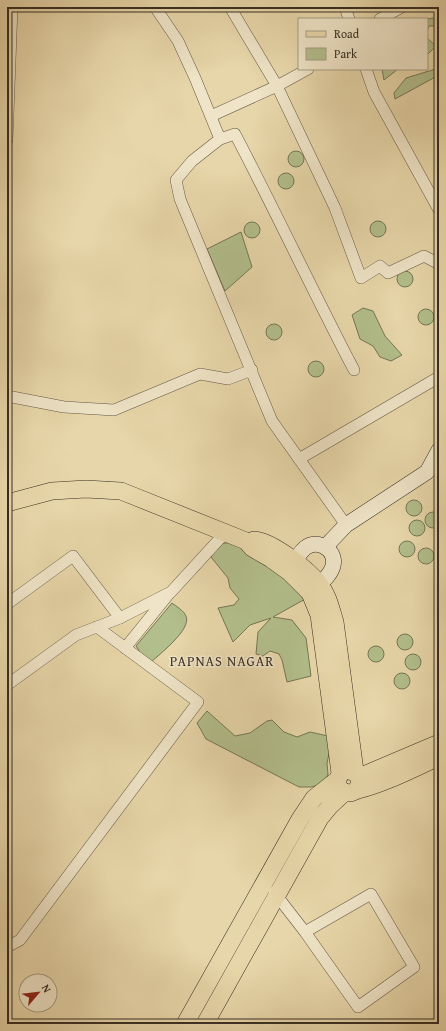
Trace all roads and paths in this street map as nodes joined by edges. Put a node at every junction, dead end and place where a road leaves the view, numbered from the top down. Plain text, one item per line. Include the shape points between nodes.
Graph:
1 (12, 7) edge
2 (155, 7) edge
3 (230, 7) edge
4 (346, 7) edge
5 (402, 7) edge
6 (350, 18) edge
7 (382, 18) edge
8 (306, 70) edge
9 (366, 70) edge
10 (277, 86) junction
11 (211, 116) junction
12 (220, 139) junction
13 (7, 140) edge
14 (439, 210) edge
15 (439, 264) edge
16 (252, 370) junction
17 (354, 370) dead end
18 (439, 377) edge
19 (7, 396) edge
20 (439, 450) edge
21 (299, 459) junction
22 (433, 470) edge
23 (7, 503) edge
24 (346, 525) junction
25 (225, 533) junction
26 (325, 547) junction
27 (292, 567) junction
28 (315, 589) junction
29 (171, 592) junction
30 (7, 604) edge
31 (120, 618) junction
32 (97, 627) junction
33 (125, 648) junction
34 (7, 685) edge
35 (439, 743) edge
36 (439, 757) edge
37 (349, 781) junction
38 (265, 883) junction
39 (278, 895) junction
40 (305, 932) junction
41 (7, 948) edge
42 (185, 1024) edge
43 (205, 1024) edge

1 - 13 street
2 - 11 street via 178,41
3 - 10 street
4 - 6 street
5 - 7 street
8 - 10 street
9 - 14 street via 374,92
10 - 11 street
10 - 15 street via 335,208 361,278 380,266 388,273 424,256
11 - 12 street
12 - 16 street via 192,161 176,180 192,230
12 - 17 street via 235,134
16 - 19 street via 228,378 200,374 114,410 64,407
16 - 21 street via 272,421
18 - 21 street
20 - 22 street
21 - 24 street
22 - 24 street
23 - 25 main road via 52,491 121,491
24 - 26 street
25 - 27 main road via 277,548
25 - 29 street
26 - 27 street via 314,544 303,549
26 - 28 street via 333,556 333,567
27 - 28 main road
28 - 37 main road
29 - 31 street
29 - 33 street
30 - 31 street via 73,556
31 - 32 street
32 - 33 street
32 - 34 street via 76,634
33 - 41 street via 198,702 20,940
35 - 37 main road
36 - 37 main road via 372,787
37 - 38 main road via 314,798
37 - 39 main road via 320,818
38 - 39 street
38 - 42 main road
39 - 40 street
39 - 43 main road
40 - 40 street via 358,1007 414,967 371,894

